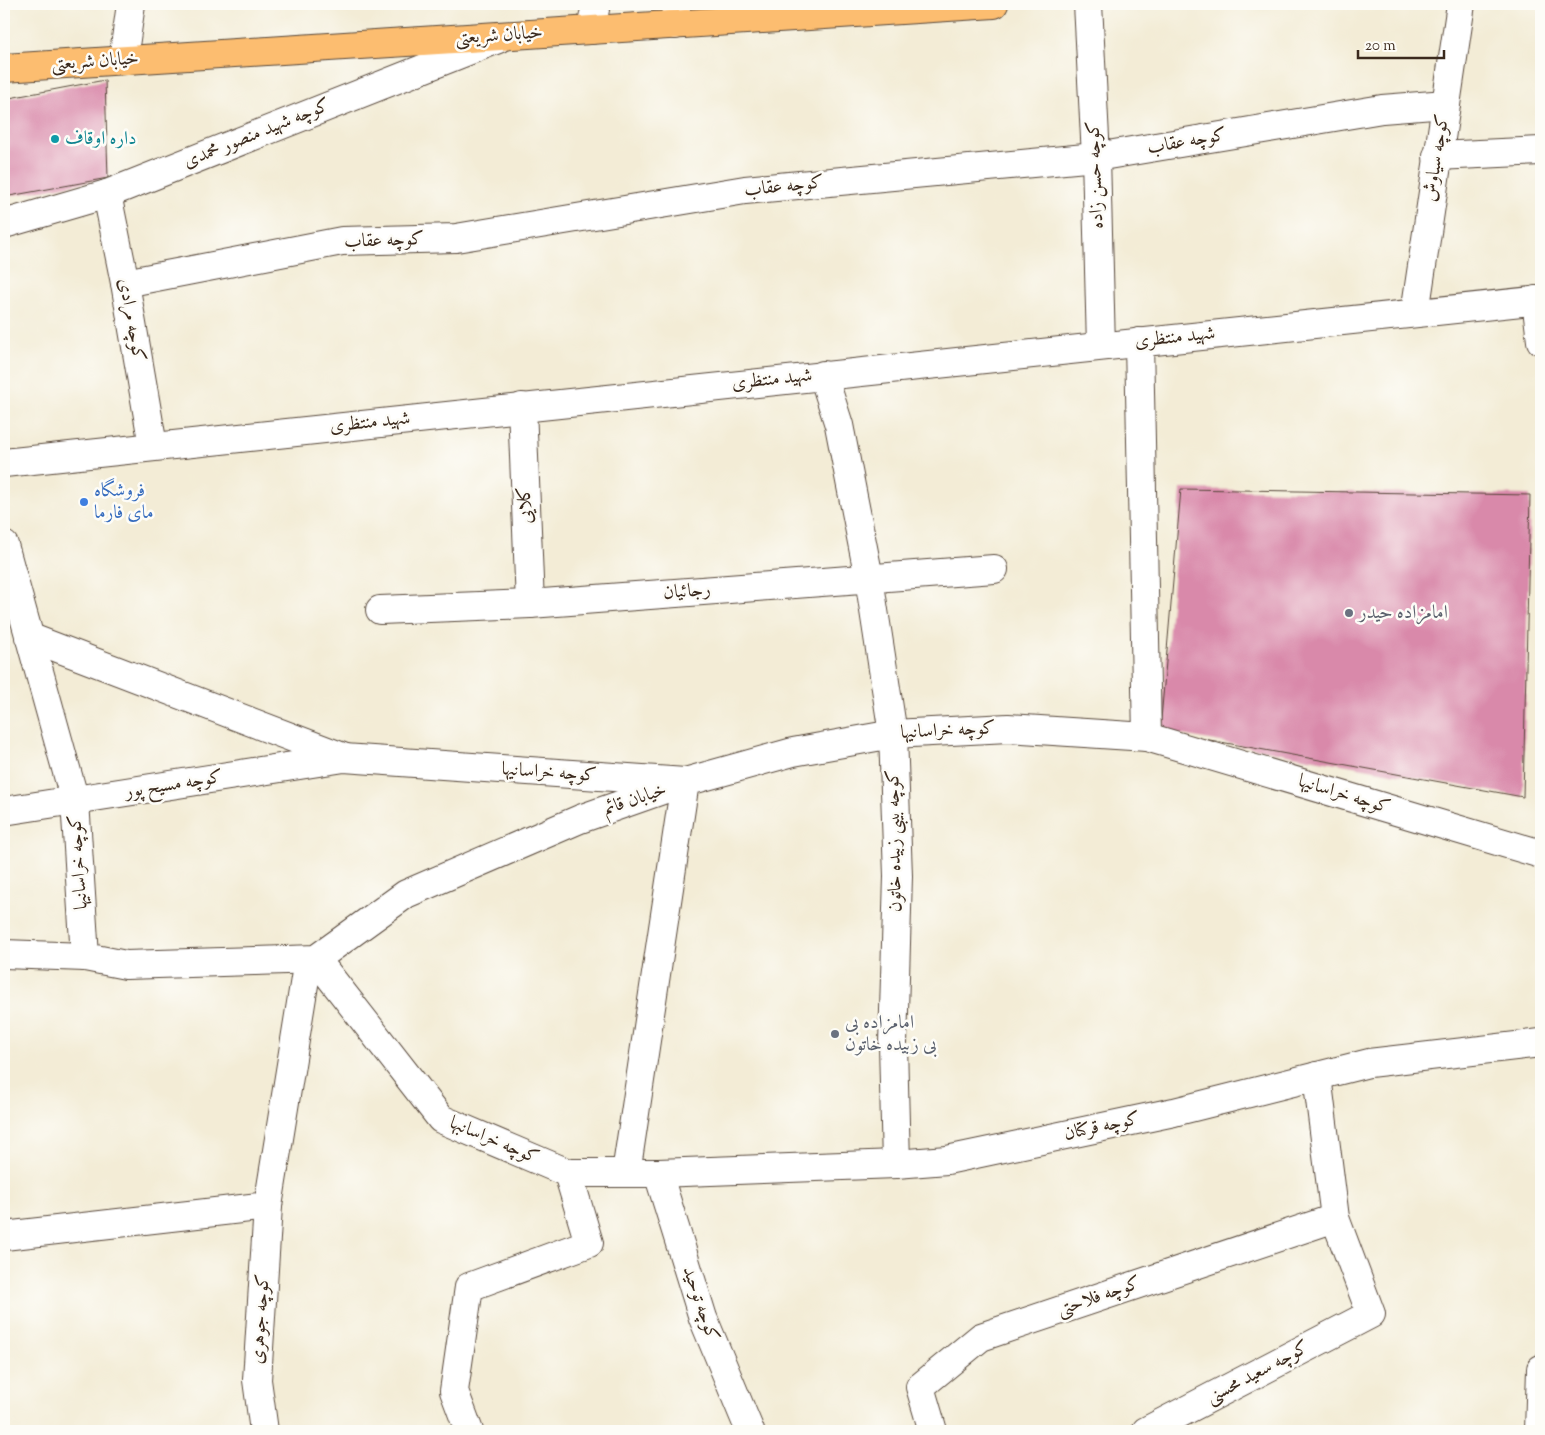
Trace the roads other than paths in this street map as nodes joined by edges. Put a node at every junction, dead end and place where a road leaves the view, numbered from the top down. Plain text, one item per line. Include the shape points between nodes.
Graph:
1 (131, 4) edge
2 (596, 4) edge
3 (994, 4) edge
4 (1088, 4) edge
5 (1461, 4) edge
6 (675, 14) edge
7 (591, 30) junction
8 (507, 35) junction
9 (123, 60) junction
10 (4, 68) edge
11 (1446, 104) junction
12 (1541, 151) edge
13 (1437, 156) junction
14 (1096, 158) junction
15 (107, 194) junction
16 (4, 224) edge
17 (126, 283) junction
18 (1539, 300) edge
19 (1415, 313) junction
20 (1541, 341) edge
21 (1139, 342) junction
22 (1101, 346) junction
23 (823, 375) junction
24 (522, 407) junction
25 (153, 446) junction
26 (4, 463) edge
27 (4, 546) edge
28 (994, 569) dead end
29 (869, 578) junction
30 (530, 604) junction
31 (380, 610) dead end
32 (29, 637) junction
33 (893, 734) junction
34 (1147, 737) junction
35 (344, 758) junction
36 (685, 782) junction
37 (75, 801) junction
38 (4, 811) edge
39 (1541, 854) edge
40 (4, 954) edge
41 (85, 957) junction
42 (312, 960) junction
43 (1541, 1043) edge
44 (1317, 1076) junction
45 (896, 1164) junction
46 (568, 1173) junction
47 (626, 1173) junction
48 (658, 1173) junction
49 (268, 1206) junction
50 (1335, 1218) junction
51 (4, 1236) edge
52 (1541, 1369) edge
53 (264, 1431) edge
54 (469, 1431) edge
55 (750, 1431) edge
56 (933, 1431) edge
57 (1146, 1431) edge
58 (1539, 1431) edge

1 - 9 street
2 - 7 street
3 - 6 main road, خیابان شریعتی
4 - 14 street, کوچه حسن زاده
5 - 11 street, کوچه سیاوش
6 - 7 main road, خیابان شریعتی
7 - 8 main road, خیابان شریعتی
8 - 9 main road, خیابان شریعتی
8 - 15 street, کوچه شهید منصور محمدی
9 - 10 main road, خیابان شریعتی
11 - 13 street, کوچه سیاوش
11 - 14 street, کوچه عقاب via 1382,109
12 - 13 street
13 - 19 street, کوچه سیاوش
14 - 17 street, کوچه عقاب via 745,190 456,238 342,241
14 - 22 street, کوچه حسن زاده
15 - 16 street, کوچه شهید منصور محمدی
15 - 17 street, کوچه مرادی
17 - 25 street, کوچه مرادی
18 - 19 street, شهید منتظری
18 - 20 street
19 - 21 street, شهید منتظری
21 - 22 street, شهید منتظری
21 - 34 street
22 - 23 street, شهید منتظری
23 - 24 street, شهید منتظری
23 - 29 street, کوچه بیبی زبیده خاتون via 839,425
24 - 25 street, شهید منتظری
24 - 30 street, کلایی
25 - 26 street, شهید منتظری
27 - 32 street, کوچه خراسانیها
28 - 29 street, رجائیان
29 - 30 street, رجائیان
29 - 33 street, کوچه بیبی زبیده خاتون
30 - 31 street, رجائیان
32 - 35 street
32 - 37 street, کوچه خراسانیها
33 - 34 street, کوچه خراسانیها via 1008,728
33 - 36 street, کوچه خراسانیها via 793,752
33 - 45 street, کوچه بیبی زبیده خاتون via 898,876 893,1044
34 - 39 street, کوچه خراسانیها
35 - 36 street, کوچه خراسانیها
35 - 37 street, کوچه مسیح پور
36 - 42 street, خیابان قائم via 580,819 406,894
36 - 47 street, خیابان قائم
37 - 38 street, کوچه مسیح پور
37 - 41 street, کوچه خراسانیها
40 - 41 street
41 - 42 street via 126,965
42 - 46 street, کوچه خراسانبها via 441,1119
42 - 49 street, کوچه جوهری
43 - 44 street, کوچه قرکتان via 1369,1063
44 - 45 street, کوچه قرکتان via 1174,1112 947,1160
44 - 50 street
45 - 48 street, کوچه قرکتان
46 - 47 street, کوچه خراسانبها
46 - 54 street via 590,1243 469,1287 454,1391
47 - 48 street, کوچه خراسانبها
48 - 55 street, کوچه توحید via 703,1318
49 - 51 street
49 - 53 street, کوچه جوهری via 257,1380
50 - 56 street, کوچه فلاحتی via 981,1337 920,1387
50 - 57 street, کوچه سعید محسنی via 1370,1314
52 - 58 street

